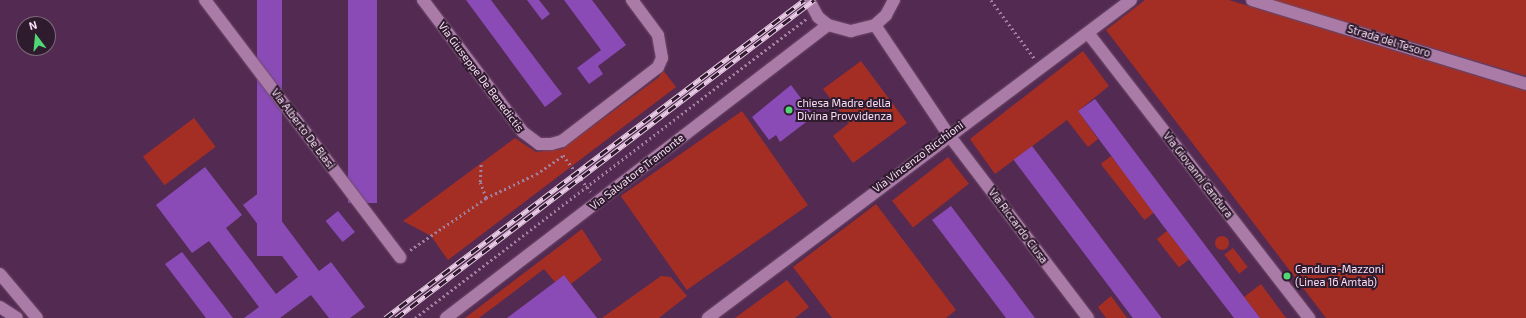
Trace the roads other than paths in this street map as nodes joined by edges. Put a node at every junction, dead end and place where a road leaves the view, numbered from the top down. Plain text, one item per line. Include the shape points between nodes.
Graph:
1 (205, 0) edge
2 (423, 0) edge
3 (632, 0) edge
4 (809, 0) edge
5 (894, 0) edge
6 (1131, 0) edge
7 (1252, 0) edge
8 (828, 25) junction
9 (875, 25) junction
10 (1088, 33) junction
11 (1526, 84) edge
12 (948, 134) junction
13 (400, 257) road end
14 (0, 274) edge
15 (0, 307) edge
16 (17, 318) edge
17 (37, 318) edge
18 (446, 318) edge
19 (708, 318) edge
20 (1088, 318) edge
21 (1309, 318) edge

1 - 13 street, Via Alberto De Blasi
2 - 3 street, Via Giuseppe De Benedictis via 522,132 539,144 555,143 607,107 651,74 662,58 658,35
4 - 8 street via 815,12
5 - 9 street via 886,15
6 - 10 street, Via Vincenzo Ricchioni
7 - 11 street, Strada del Tesoro
8 - 9 street via 851,31
8 - 18 street, Via Salvatore Tramonte
9 - 12 street, Via Riccardo Ciusa
10 - 12 street, Via Vincenzo Ricchioni
10 - 21 street, Via Giovanni Candura
12 - 19 street, Via Vincenzo Ricchioni
12 - 20 street, Via Riccardo Ciusa
14 - 17 street
15 - 16 street

